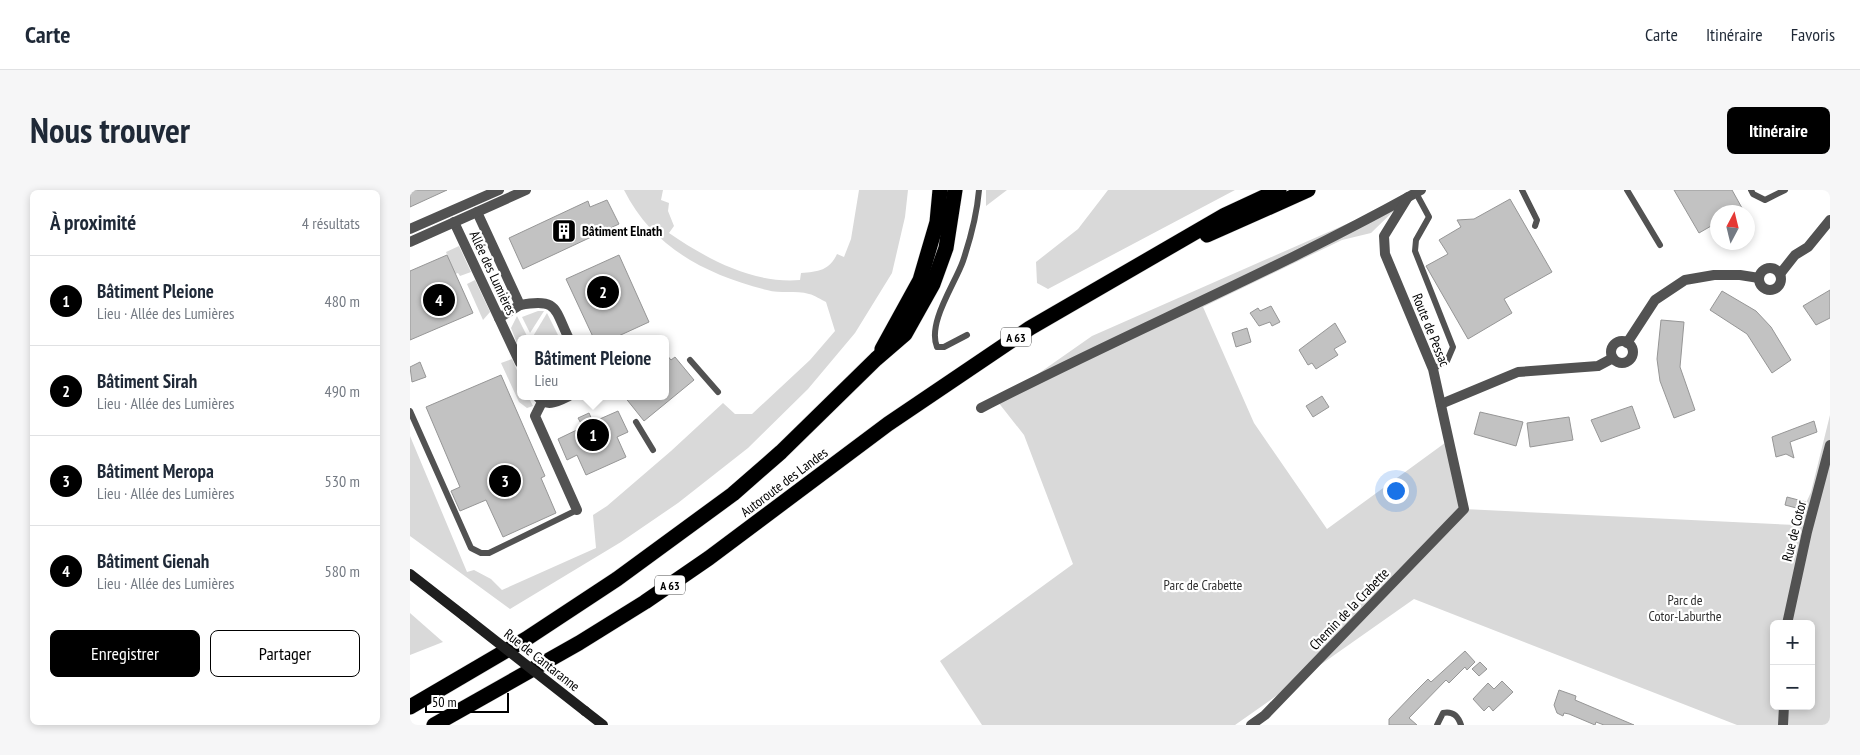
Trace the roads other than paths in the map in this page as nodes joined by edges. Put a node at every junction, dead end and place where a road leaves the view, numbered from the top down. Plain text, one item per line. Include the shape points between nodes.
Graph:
1 (499, 190) edge
2 (526, 190) edge
3 (940, 190) edge
4 (955, 190) edge
5 (979, 190) edge
6 (1279, 190) edge
7 (1308, 190) edge
8 (1522, 190) edge
9 (1627, 190) edge
10 (1751, 190) edge
11 (1785, 190) edge
12 (1415, 193) edge
13 (477, 212) junction
14 (1830, 220) edge
15 (454, 222) junction
16 (1534, 226) dead end
17 (410, 229) edge
18 (410, 242) edge
19 (1660, 246) dead end
20 (1150, 260) junction
21 (1780, 274) junction
22 (1759, 278) junction
23 (520, 306) junction
24 (499, 318) junction
25 (567, 335) edge
26 (967, 335) dead end
27 (1627, 343) junction
28 (517, 357) edge
29 (1613, 358) junction
30 (876, 359) junction
31 (690, 360) dead end
32 (1433, 369) junction
33 (718, 392) dead end
34 (539, 400) edge
35 (541, 400) edge
36 (558, 400) edge
37 (1441, 404) junction
38 (981, 408) dead end
39 (410, 411) edge
40 (636, 422) dead end
41 (1830, 445) edge
42 (653, 450) dead end
43 (1464, 509) joint
44 (577, 510) joint
45 (410, 574) edge
46 (1788, 620) edge
47 (410, 708) edge
48 (1784, 710) edge
49 (434, 725) edge
50 (603, 725) edge
51 (1251, 725) edge
52 (1437, 725) edge
53 (1461, 725) edge
54 (1783, 725) edge

1 - 17 street
2 - 13 street
3 - 30 highway via 937,222 920,280
4 - 30 highway via 946,248 933,284 905,334
5 - 26 lane via 977,212 962,262 940,311 934,340 937,347 944,347
6 - 20 highway via 1225,215
7 - 20 highway
8 - 16 lane via 1537,220
9 - 19 lane
10 - 11 lane via 1765,200
12 - 32 street, Route de Pessac via 1384,236 1385,254
12 - 32 lane via 1429,217 1416,240 1414,251 1454,348 1447,361
12 - 38 street via 1263,272
13 - 15 street
13 - 23 street, Allée des Lumières
14 - 21 street via 1808,247 1794,255
15 - 18 street
15 - 24 street, Allée des Lumières
20 - 49 highway, Autoroute des Landes / A 63 via 1061,310 957,376 645,602 579,644
21 - 22 street via 1770,268
21 - 22 street via 1781,282 1771,290 1763,287
22 - 27 street via 1714,275 1685,280 1655,300
23 - 24 street
23 - 25 street, Allée des Lumières via 546,302 553,306
24 - 28 street, Allée des Lumières
27 - 29 street via 1620,341 1613,346
27 - 29 street via 1632,350 1631,358 1624,362
29 - 37 street via 1598,366 1518,372
30 - 47 highway, Autoroute des Landes / A 63 via 733,494 609,585
31 - 33 lane
32 - 37 street, Route de Pessac
34 - 44 street via 536,416
35 - 36 street via 548,404
37 - 43 street, Route de Pessac
39 - 44 lane via 471,548 489,553
40 - 42 lane
41 - 46 street, Rue de Cotor
43 - 51 street, Chemin de la Crabette via 1265,715
45 - 50 street, Rue de Cantaranne, bridge
48 - 54 street
52 - 53 lane via 1443,713 1449,712

